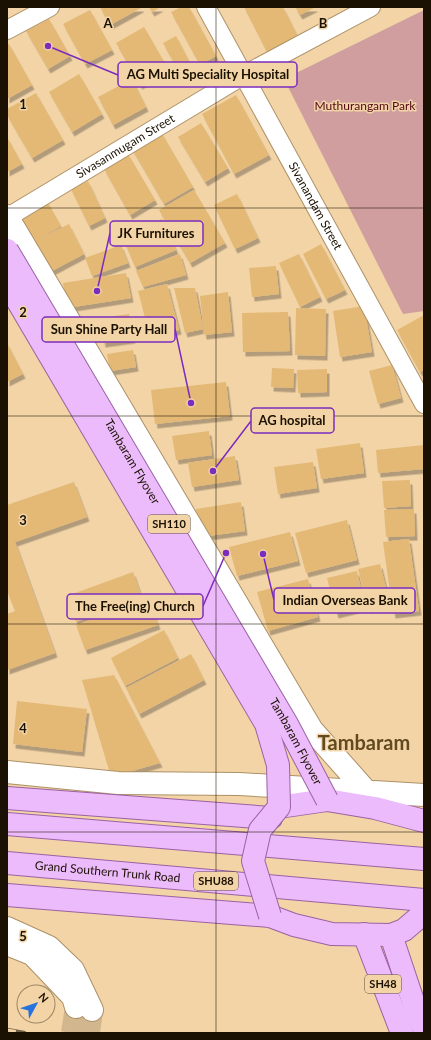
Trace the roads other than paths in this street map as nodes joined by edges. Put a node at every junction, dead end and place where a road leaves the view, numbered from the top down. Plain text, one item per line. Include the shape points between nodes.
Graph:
1 (50, 7) edge
2 (206, 7) edge
3 (371, 7) edge
4 (7, 30) edge
5 (244, 75) junction
6 (8, 216) edge
7 (7, 250) edge
8 (7, 283) edge
9 (424, 404) edge
10 (7, 772) edge
11 (367, 792) junction
12 (424, 795) edge
13 (7, 798) edge
14 (327, 800) junction
15 (275, 812) junction
16 (7, 824) edge
17 (422, 824) edge
18 (424, 859) edge
19 (7, 863) edge
20 (7, 895) edge
21 (424, 900) edge
22 (424, 913) edge
23 (270, 916) junction
24 (7, 928) edge
25 (406, 932) edge
26 (364, 934) junction
27 (7, 944) edge
28 (424, 1029) edge
29 (402, 1033) edge

1 - 4 street
2 - 5 street, Sivanandam Street
3 - 5 street, Sivasanmugam Street
5 - 6 street, Sivasanmugam Street
5 - 9 street, Sivanandam Street
6 - 11 street via 312,730
7 - 14 main road, Tambaram Flyover / SH110, bridge via 283,717
8 - 15 main road, Tambaram Flyover / SH110, bridge via 266,724 278,765
10 - 11 street via 118,783 239,784
11 - 12 street
13 - 15 main road
14 - 15 main road
14 - 17 main road via 374,808
15 - 23 main road, bridge via 260,830 253,861
16 - 18 main road
19 - 21 main road, Grand Southern Trunk Road / SHU88
20 - 23 main road
22 - 25 main road
23 - 26 main road via 332,934
24 - 27 street via 49,947 73,970 84,1009 32,954
25 - 26 main road
25 - 28 main road, SH48 via 418,1016
26 - 29 main road, SH48

